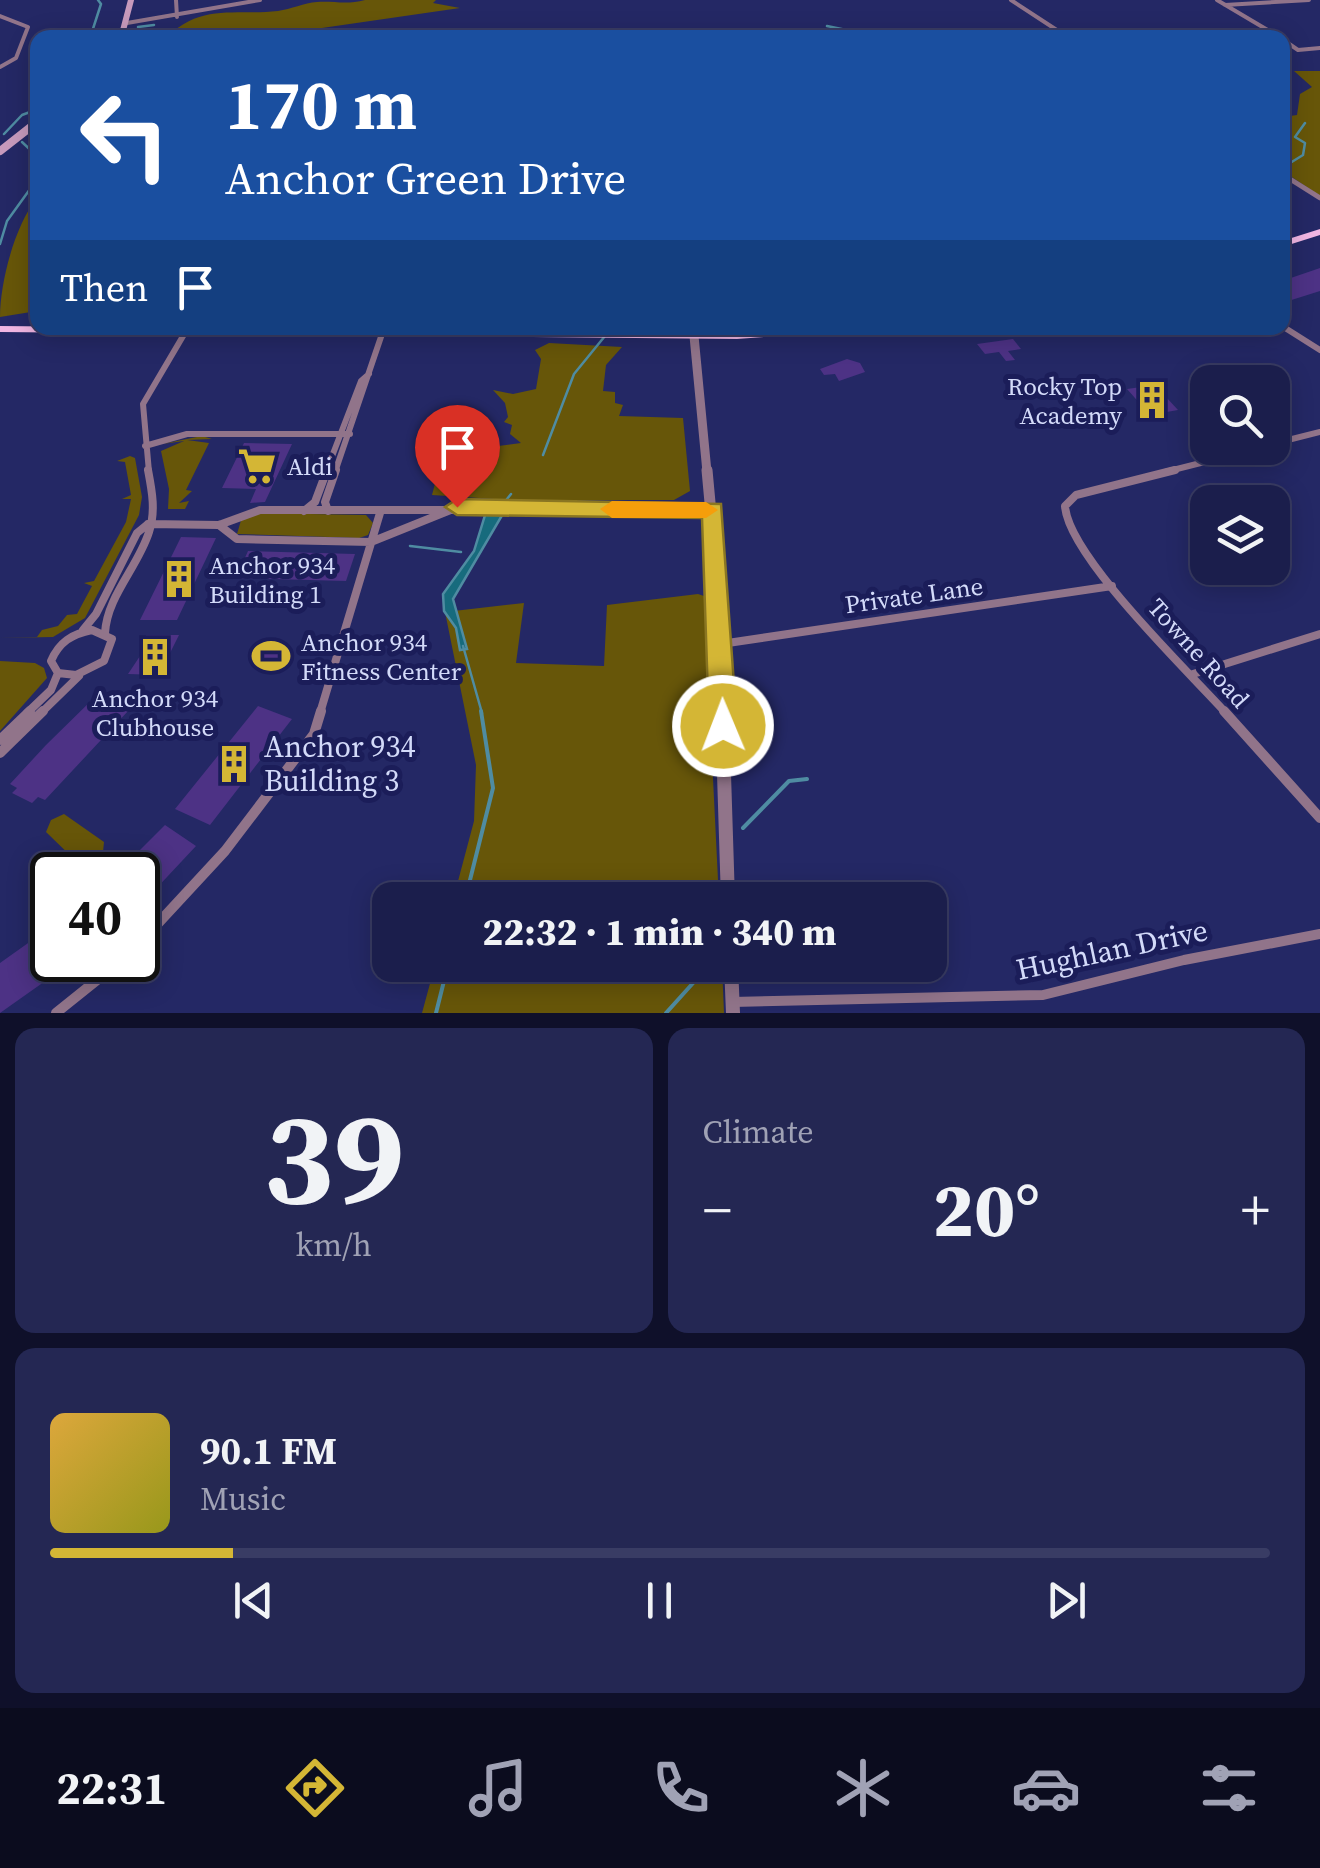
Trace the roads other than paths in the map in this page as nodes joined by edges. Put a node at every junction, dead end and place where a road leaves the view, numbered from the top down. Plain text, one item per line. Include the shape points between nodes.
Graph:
1 (131, 0) edge
2 (176, 0) edge
3 (260, 0) edge
4 (1011, 0) edge
5 (1217, 0) edge
6 (1309, 0) edge
7 (1225, 4) junction
8 (0, 16) edge
9 (177, 16) junction
10 (126, 23) junction
11 (124, 30) edge
12 (1057, 30) edge
13 (1269, 30) edge
14 (1290, 44) edge
15 (1320, 48) edge
16 (0, 67) edge
17 (30, 128) edge
18 (0, 151) edge
19 (1290, 179) edge
20 (1320, 198) edge
21 (1320, 232) edge
22 (1290, 241) edge
23 (0, 329) edge
24 (30, 329) edge
25 (1290, 331) edge
26 (184, 335) edge
27 (382, 335) edge
28 (588, 335) edge
29 (646, 335) edge
30 (693, 335) edge
31 (1320, 350) edge
32 (369, 374) junction
33 (1320, 432) edge
34 (340, 434) junction
35 (350, 434) junction
36 (1290, 440) edge
37 (145, 446) junction
38 (1193, 465) edge
39 (457, 507) junction
40 (713, 510) junction
41 (304, 512) junction
42 (330, 512) junction
43 (380, 514) junction
44 (236, 519) junction
45 (148, 524) junction
46 (219, 524) junction
47 (230, 531) junction
48 (371, 542) junction
49 (1112, 586) junction
50 (80, 632) junction
51 (105, 632) junction
52 (1320, 634) edge
53 (721, 644) junction
54 (58, 672) junction
55 (86, 673) junction
56 (1193, 674) junction
57 (0, 740) edge
58 (0, 753) edge
59 (1320, 818) edge
60 (728, 882) edge
61 (160, 922) edge
62 (1320, 934) edge
63 (95, 982) edge
64 (732, 982) edge
65 (733, 1007) edge
66 (56, 1013) edge

1 - 10 main road
2 - 9 street
3 - 9 street
4 - 12 street
5 - 7 street
6 - 7 street
7 - 13 street
8 - 16 street via 28,27 16,58
9 - 10 street
10 - 11 main road
14 - 15 street
17 - 18 main road
19 - 20 street
21 - 22 main road
23 - 24 main road
25 - 31 street
26 - 37 street via 143,404
27 - 32 street
28 - 29 main road
30 - 40 street
32 - 34 street
32 - 35 street
33 - 36 street
34 - 35 street
34 - 37 street via 187,434
34 - 41 street via 315,502
35 - 42 street via 325,502
37 - 45 street via 155,496
38 - 49 street, Towne Road via 1076,495 1065,506 1076,540
39 - 40 street
39 - 43 street
39 - 48 street
40 - 53 street
41 - 42 street
41 - 44 street via 250,511
42 - 43 street
43 - 48 street
44 - 46 street
44 - 47 street
45 - 46 street
45 - 50 street
45 - 51 street
46 - 47 street
47 - 48 street via 237,539
48 - 61 street via 314,734 225,852
49 - 53 street, Private Lane
49 - 56 street, Towne Road
50 - 51 street
50 - 54 street via 54,653
51 - 55 street via 112,639 110,654
52 - 56 street
53 - 60 street
54 - 55 street
54 - 57 street via 52,690
55 - 58 street
56 - 59 street, Towne Road
62 - 65 street, Hughlan Drive via 1043,995
63 - 66 street
64 - 65 street

